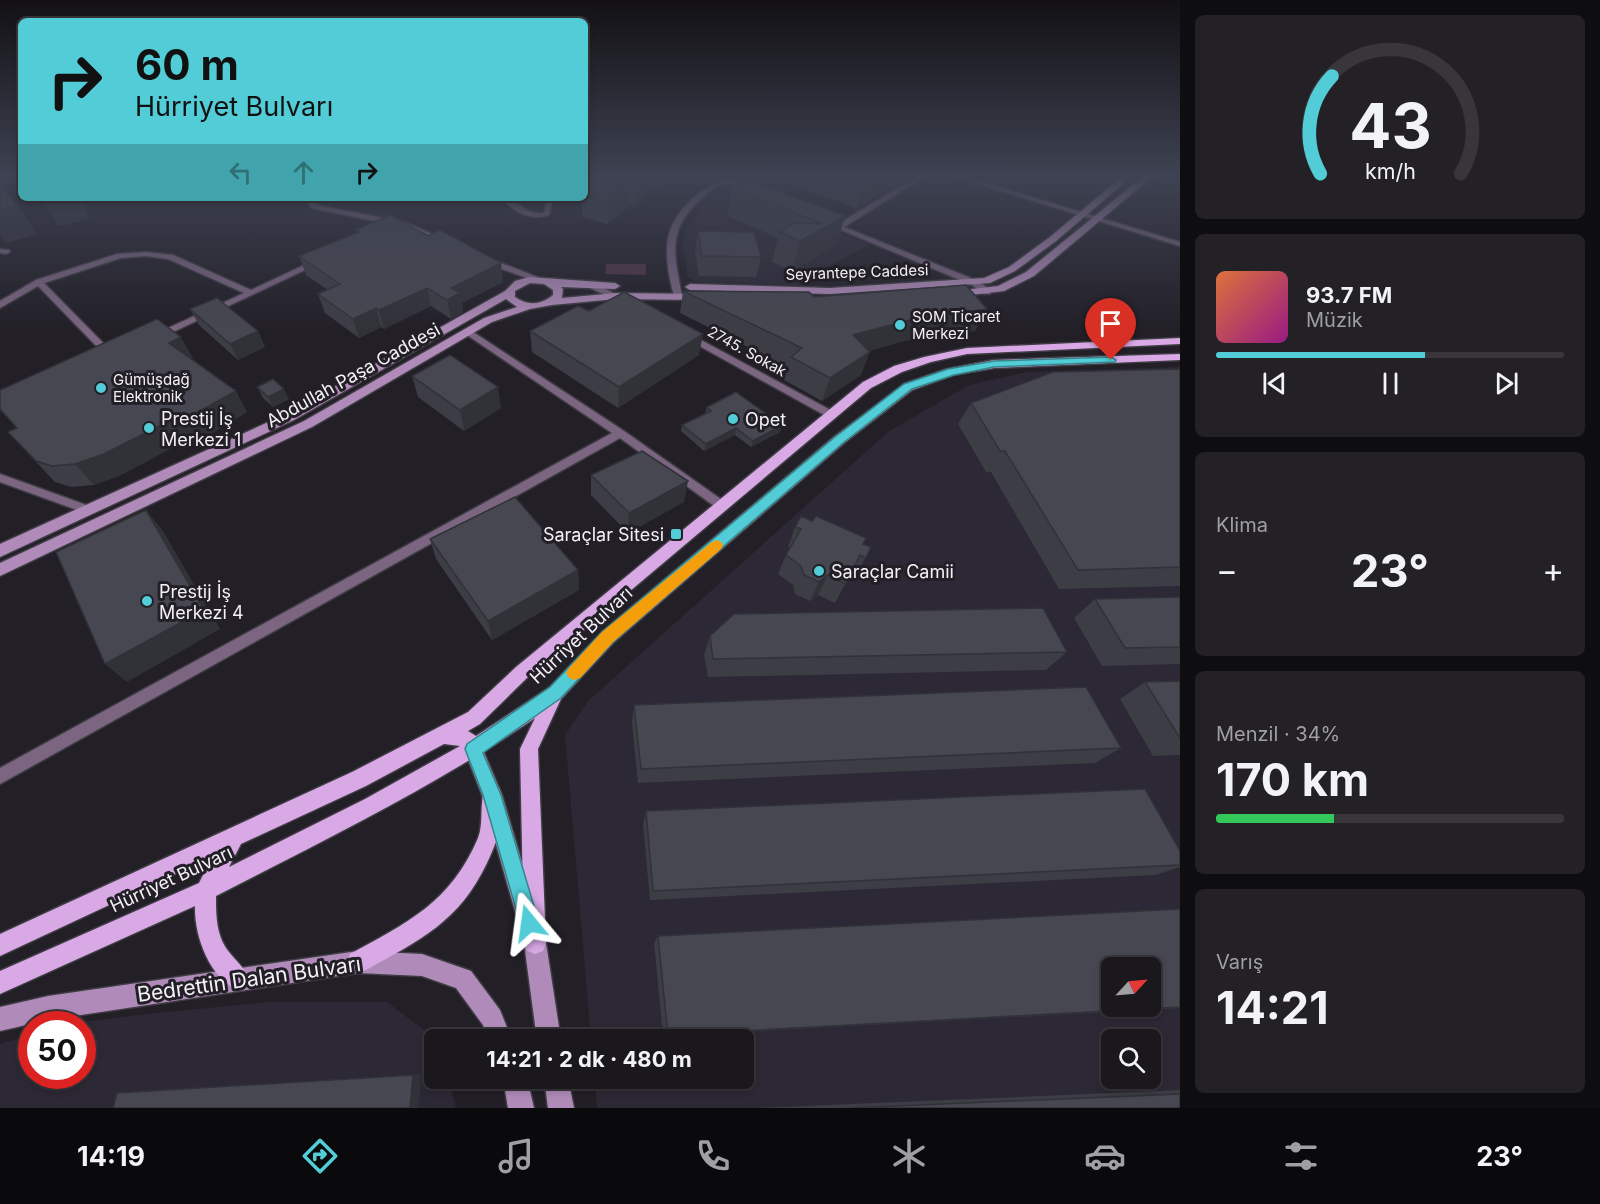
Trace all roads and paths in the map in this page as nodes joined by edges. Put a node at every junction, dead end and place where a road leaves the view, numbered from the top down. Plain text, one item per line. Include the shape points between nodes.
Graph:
1 (393, 228) edge
2 (411, 228) edge
3 (675, 228) edge
4 (840, 228) edge
5 (1066, 228) edge
6 (1086, 228) edge
7 (1129, 228) edge
8 (390, 229) edge
9 (450, 243) edge
10 (1180, 244) edge
11 (480, 258) edge
12 (326, 259) edge
13 (500, 267) junction
14 (546, 281) junction
15 (39, 282) junction
16 (975, 283) junction
17 (594, 286) junction
18 (512, 289) junction
19 (677, 292) junction
20 (987, 292) junction
21 (251, 293) junction
22 (616, 296) junction
23 (551, 302) junction
24 (0, 304) edge
25 (529, 306) junction
26 (636, 307) edge
27 (677, 330) edge
28 (467, 331) junction
29 (1180, 341) edge
30 (144, 342) edge
31 (122, 352) edge
32 (111, 357) junction
33 (1180, 357) edge
34 (101, 362) edge
35 (832, 415) junction
36 (620, 433) junction
37 (0, 478) edge
38 (721, 505) junction
39 (88, 510) junction
40 (0, 551) edge
41 (0, 570) edge
42 (556, 693) junction
43 (442, 735) junction
44 (473, 749) junction
45 (0, 776) edge
46 (492, 795) junction
47 (233, 838) junction
48 (206, 890) junction
49 (535, 944) junction
50 (0, 945) edge
51 (358, 962) junction
52 (238, 979) junction
53 (0, 983) edge
54 (0, 1019) edge
55 (496, 1029) edge
56 (547, 1029) edge
57 (517, 1089) edge
58 (558, 1089) edge
59 (521, 1108) edge
60 (561, 1108) edge

1 - 8 street
2 - 9 street
3 - 19 street via 672,235
4 - 16 street
5 - 16 main road, Seyrantepe Caddesi via 1012,269
6 - 20 main road, Seyrantepe Caddesi via 1030,274
7 - 10 street
11 - 13 street
12 - 21 street
13 - 14 street
13 - 18 street via 512,276
14 - 17 main road, Seyrantepe Caddesi
14 - 18 main road, Abdullah Paşa Caddesi via 524,281
14 - 23 main road via 559,292
15 - 21 street via 120,256 146,254 170,257
15 - 24 street
15 - 32 street
16 - 19 main road, Seyrantepe Caddesi via 830,291
16 - 20 street
17 - 19 main road, Seyrantepe Caddesi
17 - 22 street
18 - 25 main road via 514,302
18 - 39 main road, Abdullah Paşa Caddesi via 290,417
19 - 20 main road, Seyrantepe Caddesi via 838,301
19 - 22 main road, Seyrantepe Caddesi
21 - 30 street
22 - 23 main road, Seyrantepe Caddesi
22 - 26 street
23 - 25 main road, Abdullah Paşa Caddesi
25 - 28 main road, Abdullah Paşa Caddesi
27 - 35 street, 2745. Sokak
28 - 36 street
28 - 41 main road, Abdullah Paşa Caddesi via 308,424
29 - 35 main road, Hürriyet Bulvarı via 967,351 928,358 867,385
31 - 32 street
32 - 34 street
33 - 42 main road, Hürriyet Bulvarı via 994,364 951,372 908,387 839,440 608,637
35 - 38 main road, Hürriyet Bulvarı
36 - 38 street
36 - 45 street
37 - 39 street
38 - 43 main road, Hürriyet Bulvarı via 522,672 474,718
39 - 40 main road, Abdullah Paşa Caddesi
42 - 44 main road, Hürriyet Bulvarı
42 - 49 main road via 529,749
43 - 44 main road via 469,740
43 - 47 main road, Hürriyet Bulvarı
44 - 46 main road
44 - 48 main road, Hürriyet Bulvarı via 372,806
46 - 49 main road
46 - 51 main road via 489,837 473,870 448,905 417,930
47 - 48 main road
47 - 50 main road, Hürriyet Bulvarı
48 - 52 main road via 205,923 218,957
48 - 53 main road, Hürriyet Bulvarı
49 - 56 main road
51 - 52 main road, Bedrettin Dalan Bulvarı
51 - 55 main road, Bedrettin Dalan Bulvarı via 422,965 463,979
52 - 54 main road, Bedrettin Dalan Bulvarı
57 - 59 main road
58 - 60 main road

